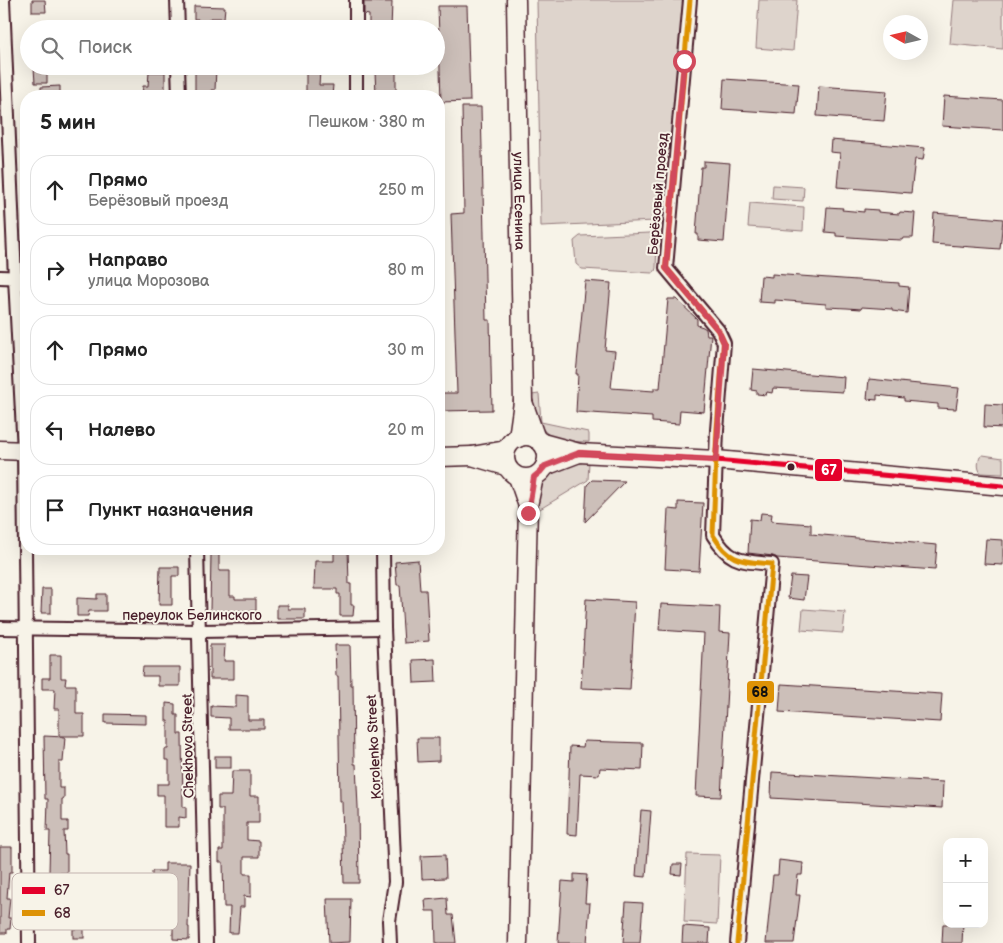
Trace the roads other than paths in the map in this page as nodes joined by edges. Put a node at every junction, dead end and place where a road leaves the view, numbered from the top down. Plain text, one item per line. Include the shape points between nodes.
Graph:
1 (3, 0) edge
2 (177, 0) edge
3 (356, 0) edge
4 (516, 0) edge
5 (690, 0) edge
6 (178, 20) edge
7 (356, 20) edge
8 (178, 75) edge
9 (356, 75) edge
10 (179, 90) edge
11 (356, 90) edge
12 (0, 277) edge
13 (20, 278) edge
14 (522, 402) junction
15 (539, 441) junction
16 (0, 450) edge
17 (20, 451) edge
18 (579, 453) junction
19 (445, 457) edge
20 (716, 460) junction
21 (521, 462) junction
22 (1003, 486) edge
23 (25, 555) edge
24 (198, 555) edge
25 (383, 555) edge
26 (0, 628) edge
27 (384, 628) junction
28 (25, 629) junction
29 (200, 632) junction
30 (28, 873) edge
31 (29, 930) edge
32 (29, 943) edge
33 (206, 943) edge
34 (390, 943) edge
35 (518, 943) edge
36 (737, 943) edge

1 - 13 street
2 - 6 street
3 - 7 street
4 - 14 street, улица Есенина
5 - 20 street, Берёзовый проезд via 666,268 718,330 724,343
8 - 10 street
9 - 11 street
12 - 13 street
14 - 15 street
14 - 21 street
15 - 18 street
15 - 21 street via 526,437
15 - 21 street via 546,450
16 - 17 street
18 - 20 street
18 - 21 street
19 - 21 street via 472,456
20 - 22 street
20 - 36 street, Берёзовый проезд via 713,535 720,548 737,560 772,564
21 - 35 street via 528,506
23 - 28 street
24 - 29 street, Chekhova Street
25 - 27 street, Korolenko Street
26 - 28 street, переулок Белинского
27 - 29 street, переулок Белинского
27 - 34 street, Korolenko Street via 395,882 389,921
28 - 29 street, переулок Белинского
28 - 30 street
29 - 33 street, Chekhova Street
31 - 32 street

